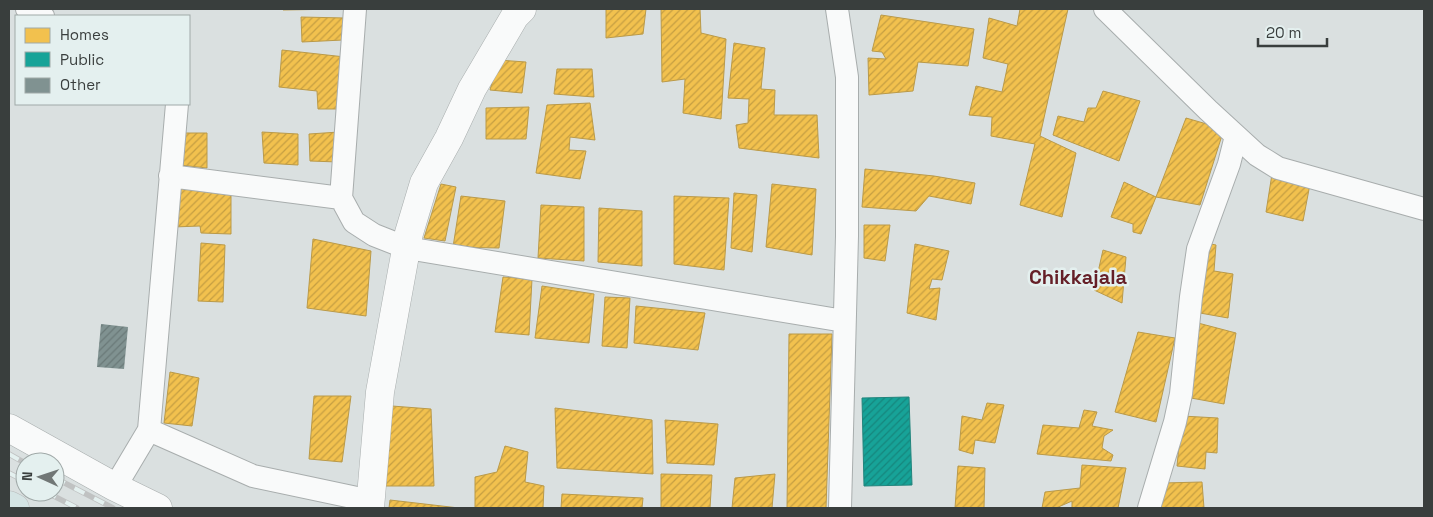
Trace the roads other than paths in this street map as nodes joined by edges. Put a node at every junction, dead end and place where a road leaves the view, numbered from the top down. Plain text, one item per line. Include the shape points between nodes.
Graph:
1 (27, 9) edge
2 (354, 9) edge
3 (522, 9) edge
4 (837, 9) edge
5 (1105, 9) edge
6 (42, 15) edge
7 (177, 105) edge
8 (1236, 136) junction
9 (170, 176) junction
10 (341, 198) junction
11 (1424, 209) edge
12 (407, 248) junction
13 (844, 321) junction
14 (9, 428) edge
15 (149, 430) junction
16 (115, 487) junction
17 (9, 505) edge
18 (370, 505) edge
19 (15, 508) edge
20 (158, 508) edge
21 (840, 508) edge
22 (1149, 508) edge

1 - 6 street
2 - 10 street
3 - 12 street via 472,89 424,183
4 - 13 street via 847,77
5 - 8 street
7 - 9 street
8 - 11 street via 1278,168
8 - 22 street via 1198,249 1175,422
9 - 10 street
9 - 15 street
10 - 12 street via 354,222 374,236
12 - 13 street
12 - 18 street via 380,392
13 - 21 street
14 - 16 street
15 - 16 street
15 - 18 street via 253,476
16 - 20 street
17 - 19 highway

